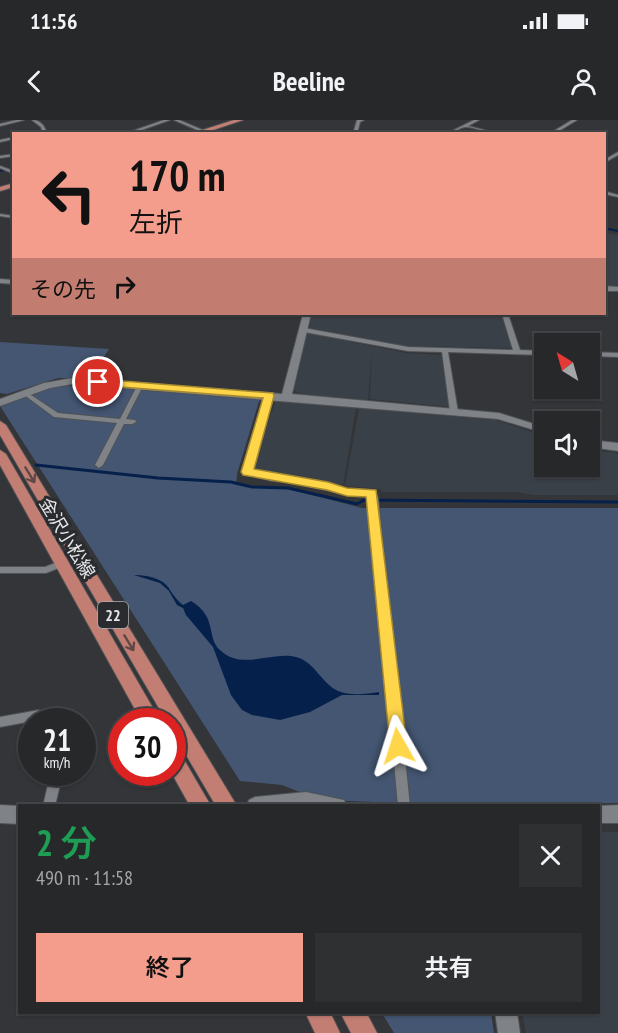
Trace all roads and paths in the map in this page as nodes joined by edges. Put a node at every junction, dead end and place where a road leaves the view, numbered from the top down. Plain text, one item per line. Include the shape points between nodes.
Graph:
1 (22, 120) edge
2 (34, 120) edge
3 (168, 120) edge
4 (176, 120) edge
5 (240, 120) edge
6 (362, 120) edge
7 (477, 120) edge
8 (575, 120) edge
9 (0, 125) edge
10 (465, 126) junction
11 (203, 131) junction
12 (44, 132) edge
13 (131, 132) edge
14 (200, 132) edge
15 (356, 132) edge
16 (452, 132) edge
17 (490, 132) edge
18 (554, 132) edge
19 (618, 153) edge
20 (606, 160) edge
21 (618, 162) edge
22 (307, 315) edge
23 (505, 315) edge
24 (304, 330) junction
25 (446, 350) junction
26 (517, 352) junction
27 (534, 353) edge
28 (600, 354) edge
29 (618, 355) edge
30 (140, 386) junction
31 (26, 394) junction
32 (269, 396) junction
33 (285, 397) junction
34 (0, 403) edge
35 (454, 412) junction
36 (121, 422) junction
37 (132, 422) dead end
38 (0, 425) edge
39 (534, 427) edge
40 (600, 445) edge
41 (618, 447) edge
42 (0, 453) edge
43 (99, 465) dead end
44 (63, 563) junction
45 (0, 570) edge
46 (144, 708) edge
47 (18, 719) edge
48 (0, 722) edge
49 (186, 781) edge
50 (54, 786) edge
51 (49, 804) edge
52 (200, 804) edge
53 (226, 804) edge
54 (275, 804) edge
55 (325, 804) edge
56 (404, 804) edge
57 (0, 814) edge
58 (18, 814) edge
59 (600, 814) edge
60 (618, 814) edge
61 (318, 1014) edge
62 (353, 1014) edge
63 (506, 1014) edge
64 (328, 1033) edge
65 (365, 1033) edge
66 (509, 1033) edge

1 - 9 street
2 - 12 street
3 - 13 street
4 - 11 street
5 - 11 main road
6 - 15 street via 358,121
7 - 10 street
8 - 18 street
10 - 16 street
10 - 17 street
11 - 14 main road
19 - 20 street
20 - 21 street
22 - 24 street
23 - 26 street
24 - 25 street via 408,349
24 - 33 street
25 - 26 street
25 - 35 street
26 - 27 street
28 - 29 street
30 - 31 street via 73,381
30 - 32 street
30 - 36 street
31 - 34 street
31 - 36 street via 56,415
32 - 33 street
32 - 56 street via 247,472 347,492 372,493
33 - 35 street
35 - 39 street via 499,416
36 - 37 street
36 - 43 street
38 -> 53 main road, 金沢小松線 / 22
40 - 41 street
42 - 44 main road, 金沢小松線 / 22
44 - 45 street via 46,570
44 - 46 main road, 金沢小松線 / 22
47 - 48 street
49 - 52 main road
50 - 51 street
54 - 55 street
57 - 58 street
59 - 60 street
61 - 64 main road
62 - 65 main road
63 - 66 street

